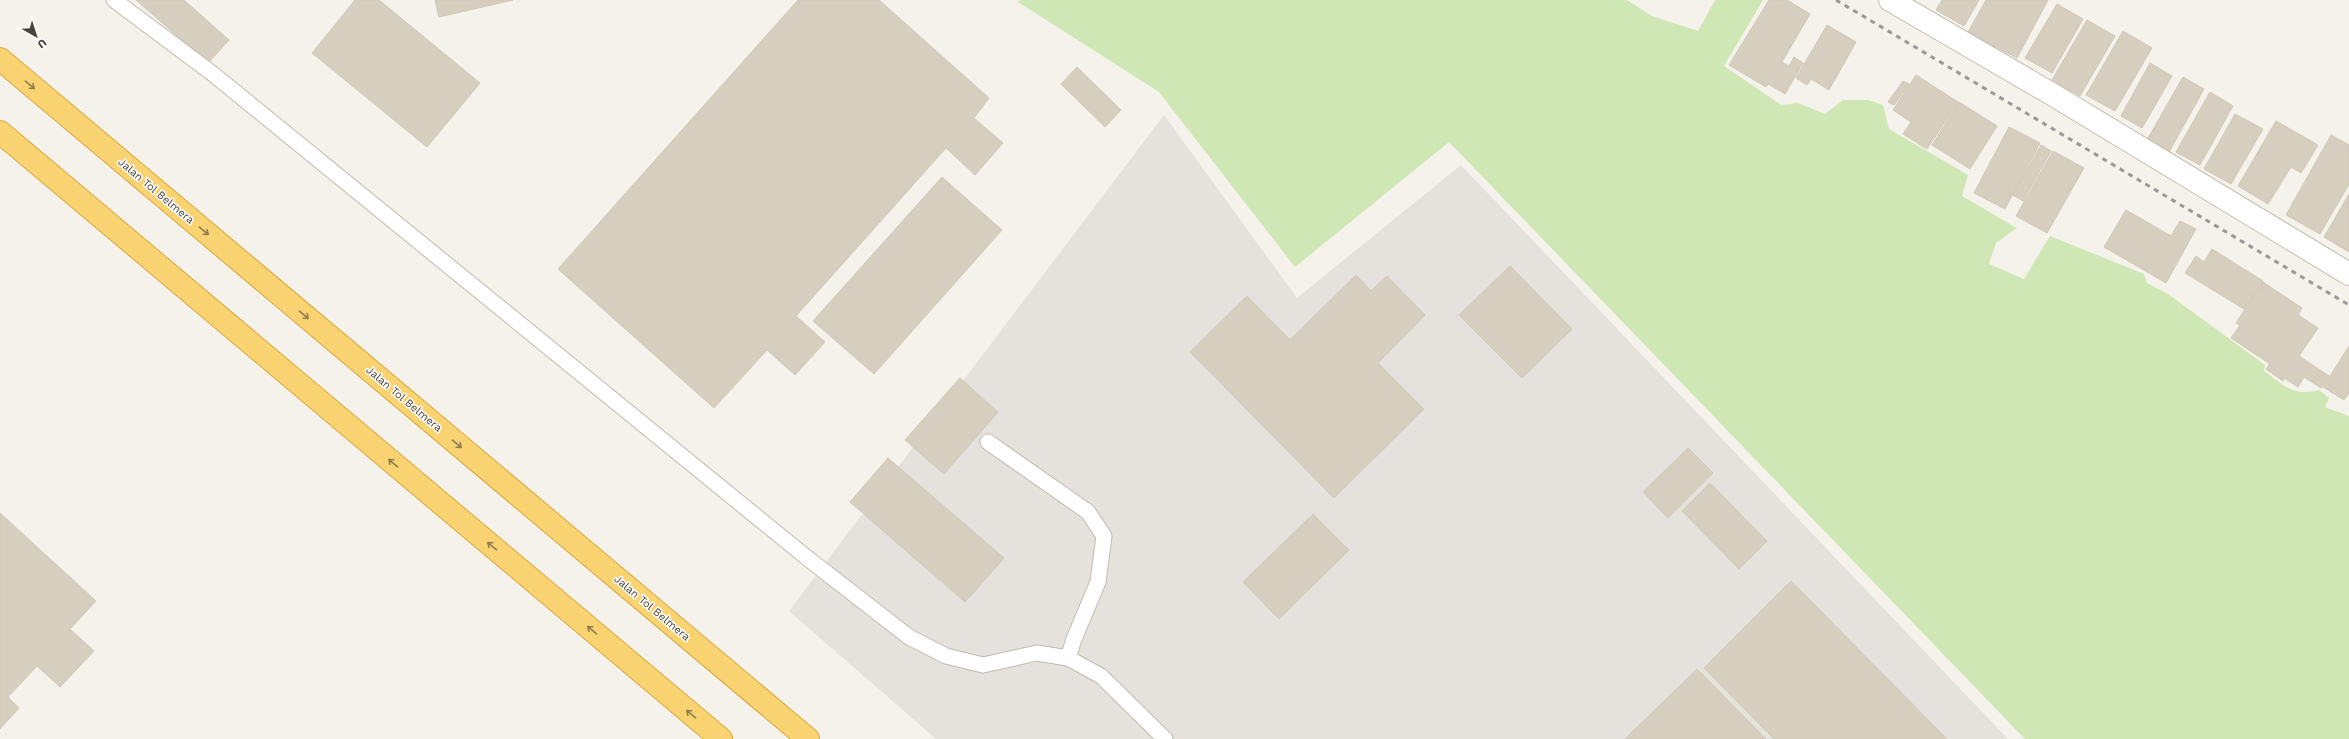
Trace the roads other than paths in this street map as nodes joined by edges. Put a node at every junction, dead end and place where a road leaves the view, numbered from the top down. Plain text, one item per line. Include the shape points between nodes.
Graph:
1 (114, 0) edge
2 (1890, 0) edge
3 (0, 60) edge
4 (0, 132) edge
5 (2349, 274) edge
6 (988, 442) dead end
7 (1068, 658) junction
8 (721, 739) edge
9 (808, 739) edge
10 (1165, 739) edge

1 - 7 lane via 214,74 806,557 909,637 946,656 983,665 1037,653
2 - 5 street via 2050,93
3 -> 9 highway, Jalan Tol Belmera
8 -> 4 highway
6 - 7 lane via 1088,512 1104,536 1103,562 1098,582
7 - 10 lane via 1101,676

